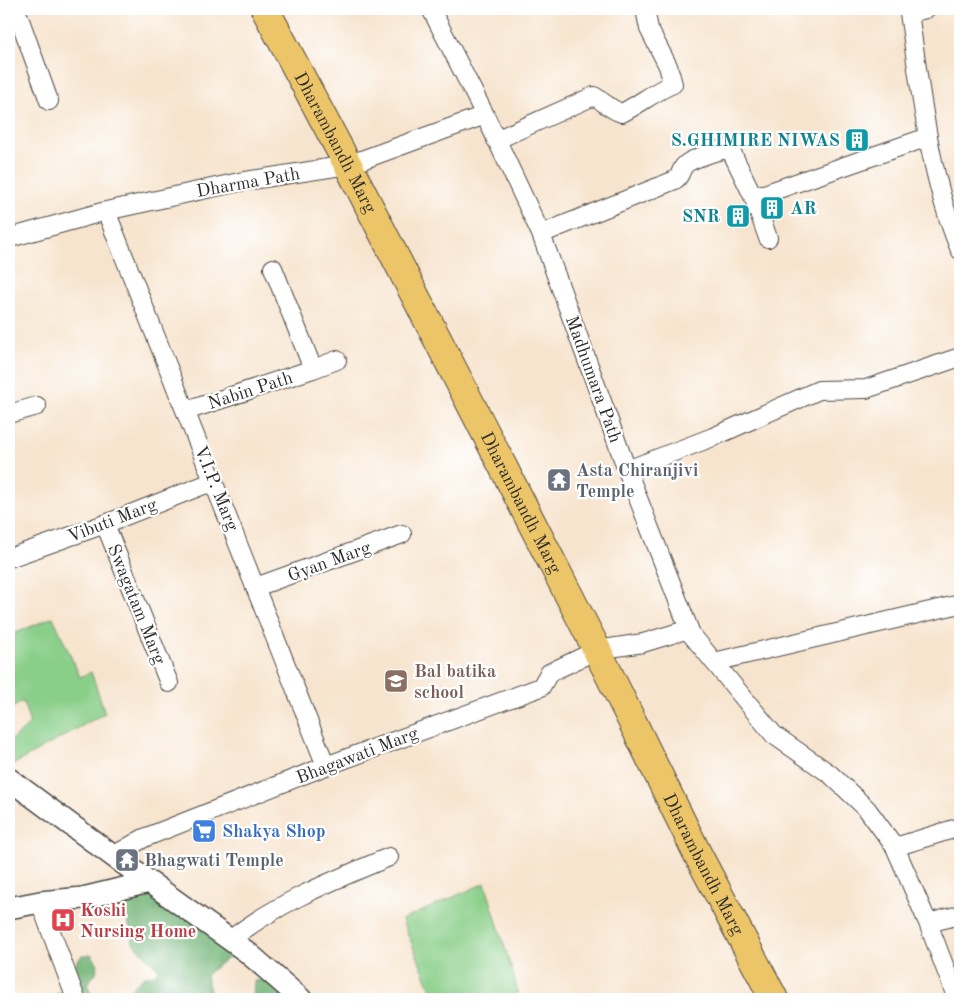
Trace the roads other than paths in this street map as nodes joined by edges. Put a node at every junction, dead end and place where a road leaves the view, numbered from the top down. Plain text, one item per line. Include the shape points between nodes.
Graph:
1 (16, 9) edge
2 (265, 9) edge
3 (431, 9) edge
4 (645, 9) edge
5 (915, 10) edge
6 (49, 101) dead end
7 (485, 116) junction
8 (928, 138) junction
9 (496, 140) junction
10 (348, 165) junction
11 (753, 196) junction
12 (106, 211) junction
13 (541, 234) junction
14 (9, 238) edge
15 (768, 238) dead end
16 (960, 250) edge
17 (273, 268) dead end
18 (960, 357) edge
19 (337, 360) dead end
20 (313, 369) junction
21 (37, 406) dead end
22 (186, 411) junction
23 (9, 414) edge
24 (627, 470) junction
25 (214, 481) junction
26 (105, 524) junction
27 (402, 534) dead end
28 (9, 558) edge
29 (256, 588) junction
30 (960, 604) edge
31 (689, 629) junction
32 (597, 650) junction
33 (714, 662) junction
34 (169, 683) dead end
35 (326, 766) junction
36 (9, 779) edge
37 (960, 828) edge
38 (895, 847) junction
39 (113, 856) junction
40 (389, 857) dead end
41 (149, 882) junction
42 (40, 902) junction
43 (9, 908) edge
44 (960, 915) edge
45 (928, 923) junction
46 (230, 940) junction
47 (76, 999) edge
48 (301, 999) edge
49 (774, 999) edge
50 (957, 999) edge

1 - 6 street
2 - 10 main road, Dharambandh Marg
3 - 7 street, Madhumara Path
4 - 9 street via 649,29 668,66 673,84 622,113 613,111 594,96
5 - 8 street
7 - 9 street, Madhumara Path
7 - 10 street, Dharma Path
8 - 11 street
8 - 16 street via 947,219
9 - 13 street, Madhumara Path
10 - 12 street, Dharma Path via 239,182
10 - 32 main road, Dharambandh Marg
11 - 13 street via 732,153 728,149 721,150 684,166 676,180
11 - 15 street
12 - 14 street, Dharma Path
12 - 22 street, V.I.P. Marg
13 - 24 street, Madhumara Path
17 - 20 street, Nabin Path
18 - 24 street via 866,389 819,390 713,437
19 - 20 street, Nabin Path
20 - 22 street, Nabin Path
21 - 23 street
22 - 25 street, V.I.P. Marg
24 - 31 street, Madhumara Path
25 - 26 street, Vibuti Marg
25 - 29 street, V.I.P. Marg
26 - 28 street, Vibuti Marg
26 - 34 street, Swagatam Marg
27 - 29 street, Gyan Marg
29 - 35 street, V.I.P. Marg
30 - 33 street
31 - 32 street, Bhagawati Marg via 643,643
31 - 33 street, Madhumara Path
32 - 35 street, Bhagawati Marg via 550,673 541,687
32 - 49 main road, Dharambandh Marg via 697,853
33 - 38 street, Madhumara Path via 774,735 830,774 867,809
35 - 39 street, Bhagawati Marg via 144,838
36 - 39 street
37 - 38 street
38 - 45 street, Madhumara Path
39 - 41 street
40 - 46 street via 311,890 249,925
41 - 42 street via 82,898
41 - 46 street
42 - 43 street
42 - 47 street
44 - 45 street
45 - 50 street, Madhumara Path
46 - 48 street

